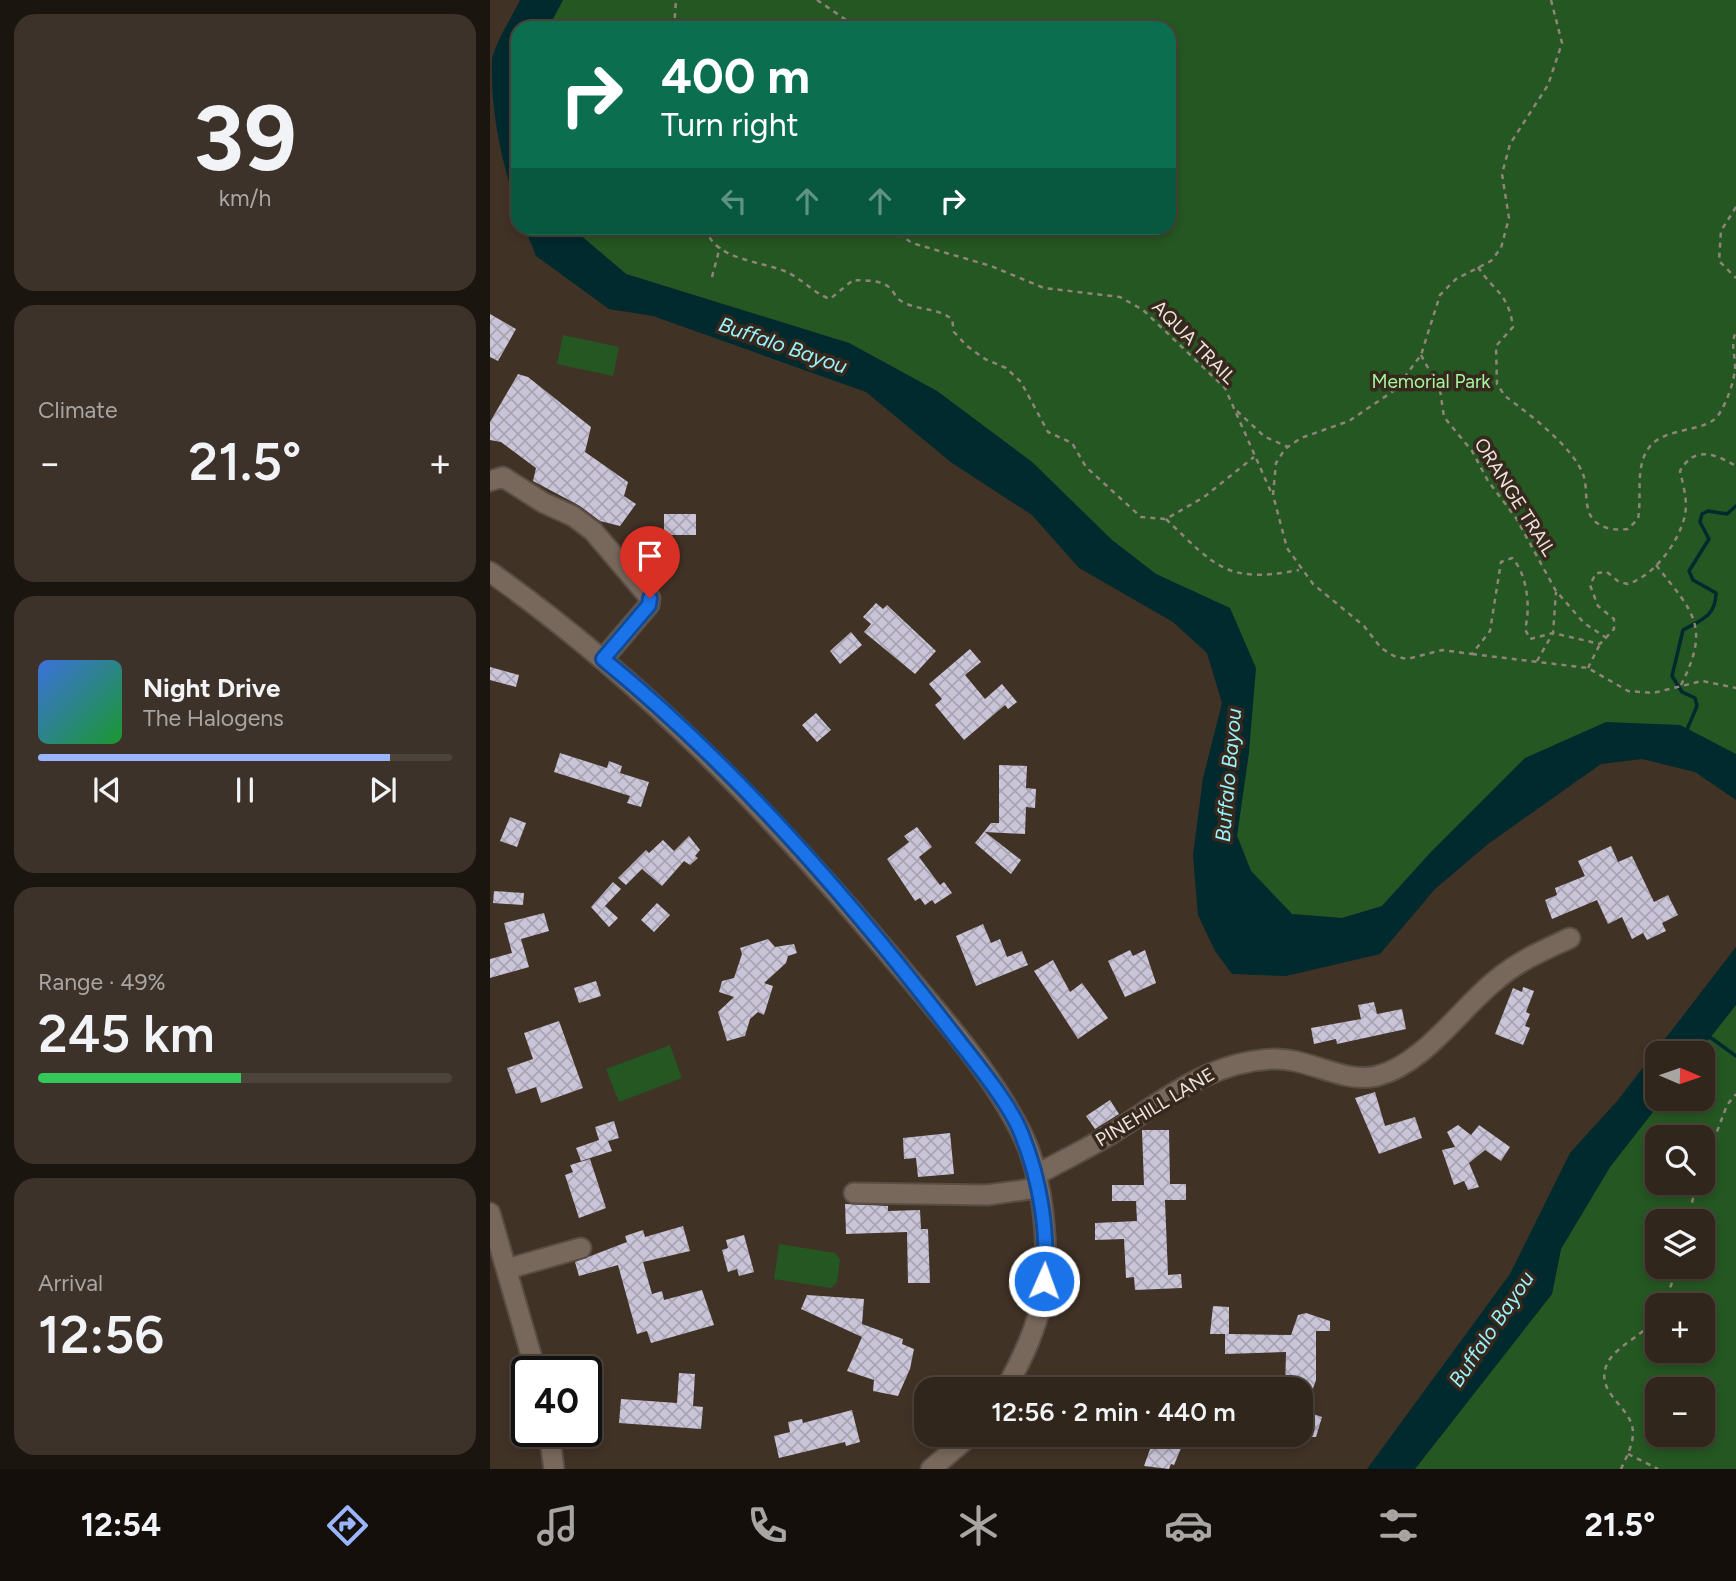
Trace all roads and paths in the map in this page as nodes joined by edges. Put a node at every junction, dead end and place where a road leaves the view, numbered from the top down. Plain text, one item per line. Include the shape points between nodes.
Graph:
1 (676, 0) edge
2 (817, 0) edge
3 (1551, 0) edge
4 (674, 21) edge
5 (848, 21) edge
6 (1736, 207) edge
7 (708, 235) edge
8 (900, 235) edge
9 (720, 247) junction
10 (1478, 267) junction
11 (712, 277) dead end
12 (1736, 278) edge
13 (1736, 331) edge
14 (1421, 355) junction
15 (1235, 409) junction
16 (1287, 447) junction
17 (1254, 457) junction
18 (1736, 466) edge
19 (490, 481) edge
20 (1273, 495) junction
21 (1166, 519) junction
22 (1656, 565) junction
23 (1300, 569) junction
24 (490, 572) edge
25 (1556, 591) junction
26 (1553, 633) junction
27 (1608, 639) junction
28 (1600, 644) junction
29 (1472, 654) junction
30 (603, 659) junction
31 (1537, 661) junction
32 (1588, 668) junction
33 (1681, 685) junction
34 (1736, 688) edge
35 (1570, 938) dead end
36 (1736, 1094) edge
37 (1715, 1137) edge
38 (1037, 1181) junction
39 (854, 1194) dead end
40 (490, 1213) edge
41 (581, 1248) dead end
42 (507, 1269) junction
43 (1645, 1330) edge
44 (531, 1356) edge
45 (1012, 1377) edge
46 (550, 1447) edge
47 (957, 1447) edge
48 (1628, 1454) junction
49 (554, 1469) edge
50 (931, 1469) edge
51 (1621, 1469) edge
52 (1658, 1469) edge

1 - 4 path
2 - 5 path
3 - 10 path via 1562,43 1548,85 1510,144 1502,174 1509,218 1501,248 1491,261
6 - 12 path via 1721,231 1719,261
7 - 9 path
8 - 15 path, AQUA TRAIL via 1044,288 1120,297 1143,310 1225,388
9 - 11 path
9 - 21 path via 787,272 831,299 853,280 876,281 890,287 898,300 940,310 952,319 954,332 968,346 1021,382 1048,432 1072,443 1086,467 1141,517
10 - 13 path via 1510,305 1513,327 1496,346 1497,384 1569,452 1583,476 1588,513 1596,523 1614,530 1628,529 1638,519 1641,468 1647,449 1658,439 1709,424 1718,416 1731,385
10 - 14 path via 1440,295
14 - 16 path via 1395,390 1368,411
14 - 25 path, ORANGE TRAIL via 1440,390 1444,417 1516,518
15 - 16 path, AQUA TRAIL via 1265,437
15 - 17 path, AQUA TRAIL
16 - 20 path via 1276,463
17 - 20 path, AQUA TRAIL
17 - 21 path via 1204,497
18 - 22 path via 1718,455 1701,453 1687,458 1680,471 1685,515
19 - 30 street via 503,477 573,516 593,531 650,598
20 - 23 path via 1287,548
21 - 23 path via 1228,572 1266,576
22 - 27 path via 1628,584 1607,572 1595,573 1590,585 1598,606 1614,619
22 - 33 path via 1689,606 1696,628 1697,649
23 - 29 path via 1394,656 1406,659 1442,650
24 - 30 street
25 - 26 path
25 - 27 path, ORANGE TRAIL via 1584,623
26 - 28 path
26 - 29 path via 1530,639 1525,629 1529,615 1522,568 1512,558 1501,562 1490,631
26 - 31 path
27 - 28 path
28 - 32 path
29 - 31 path
30 - 38 street via 700,746 852,910 982,1071 1021,1132
31 - 32 path
32 - 33 path via 1628,691 1653,692
33 - 34 path via 1702,681
35 - 38 street, PINEHILL LANE via 1518,963 1412,1058 1377,1076 1349,1075 1274,1059 1226,1066 1206,1073
36 - 37 path
38 - 39 street via 987,1195
38 - 45 street via 1045,1233 1041,1307
40 - 42 street
41 - 42 street
42 - 44 street
43 - 48 path via 1614,1354 1605,1368 1605,1382 1631,1420
46 - 49 street
47 - 50 street
48 - 51 path
48 - 52 path

